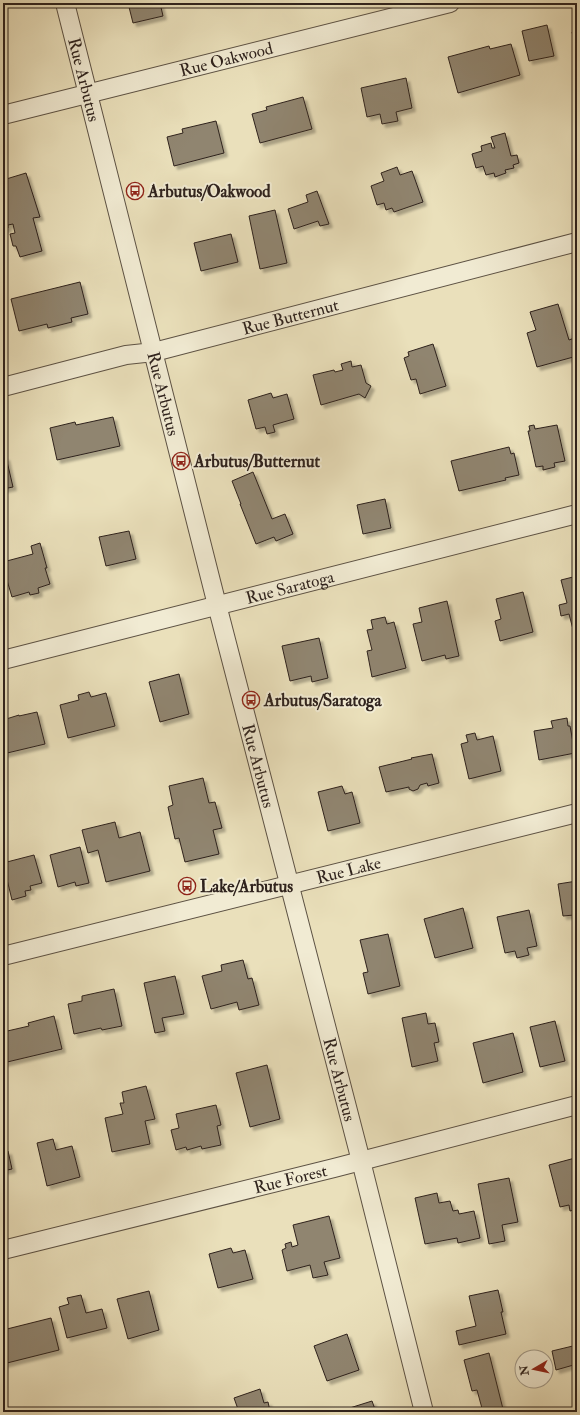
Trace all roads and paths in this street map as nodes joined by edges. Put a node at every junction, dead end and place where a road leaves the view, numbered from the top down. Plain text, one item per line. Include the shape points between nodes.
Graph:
1 (65, 3) edge
2 (450, 3) edge
3 (89, 94) junction
4 (3, 115) edge
5 (577, 242) edge
6 (154, 352) junction
7 (3, 387) edge
8 (577, 514) edge
9 (217, 605) junction
10 (3, 660) edge
11 (577, 813) edge
12 (290, 885) junction
13 (3, 956) edge
14 (577, 1105) edge
15 (361, 1161) junction
16 (3, 1250) edge
17 (424, 1412) edge

1 - 3 street, Rue Arbutus
2 - 3 street, Rue Oakwood
3 - 4 street, Rue Oakwood
3 - 6 street, Rue Arbutus
5 - 6 street, Rue Butternut
6 - 7 street, Rue Butternut via 126,355
6 - 9 street, Rue Arbutus
8 - 9 street, Rue Saratoga
9 - 10 street, Rue Saratoga
9 - 12 street, Rue Arbutus
11 - 12 street, Rue Lake
12 - 13 street, Rue Lake
12 - 15 street, Rue Arbutus
14 - 15 street, Rue Forest
15 - 16 street, Rue Forest
15 - 17 street, Rue Arbutus

